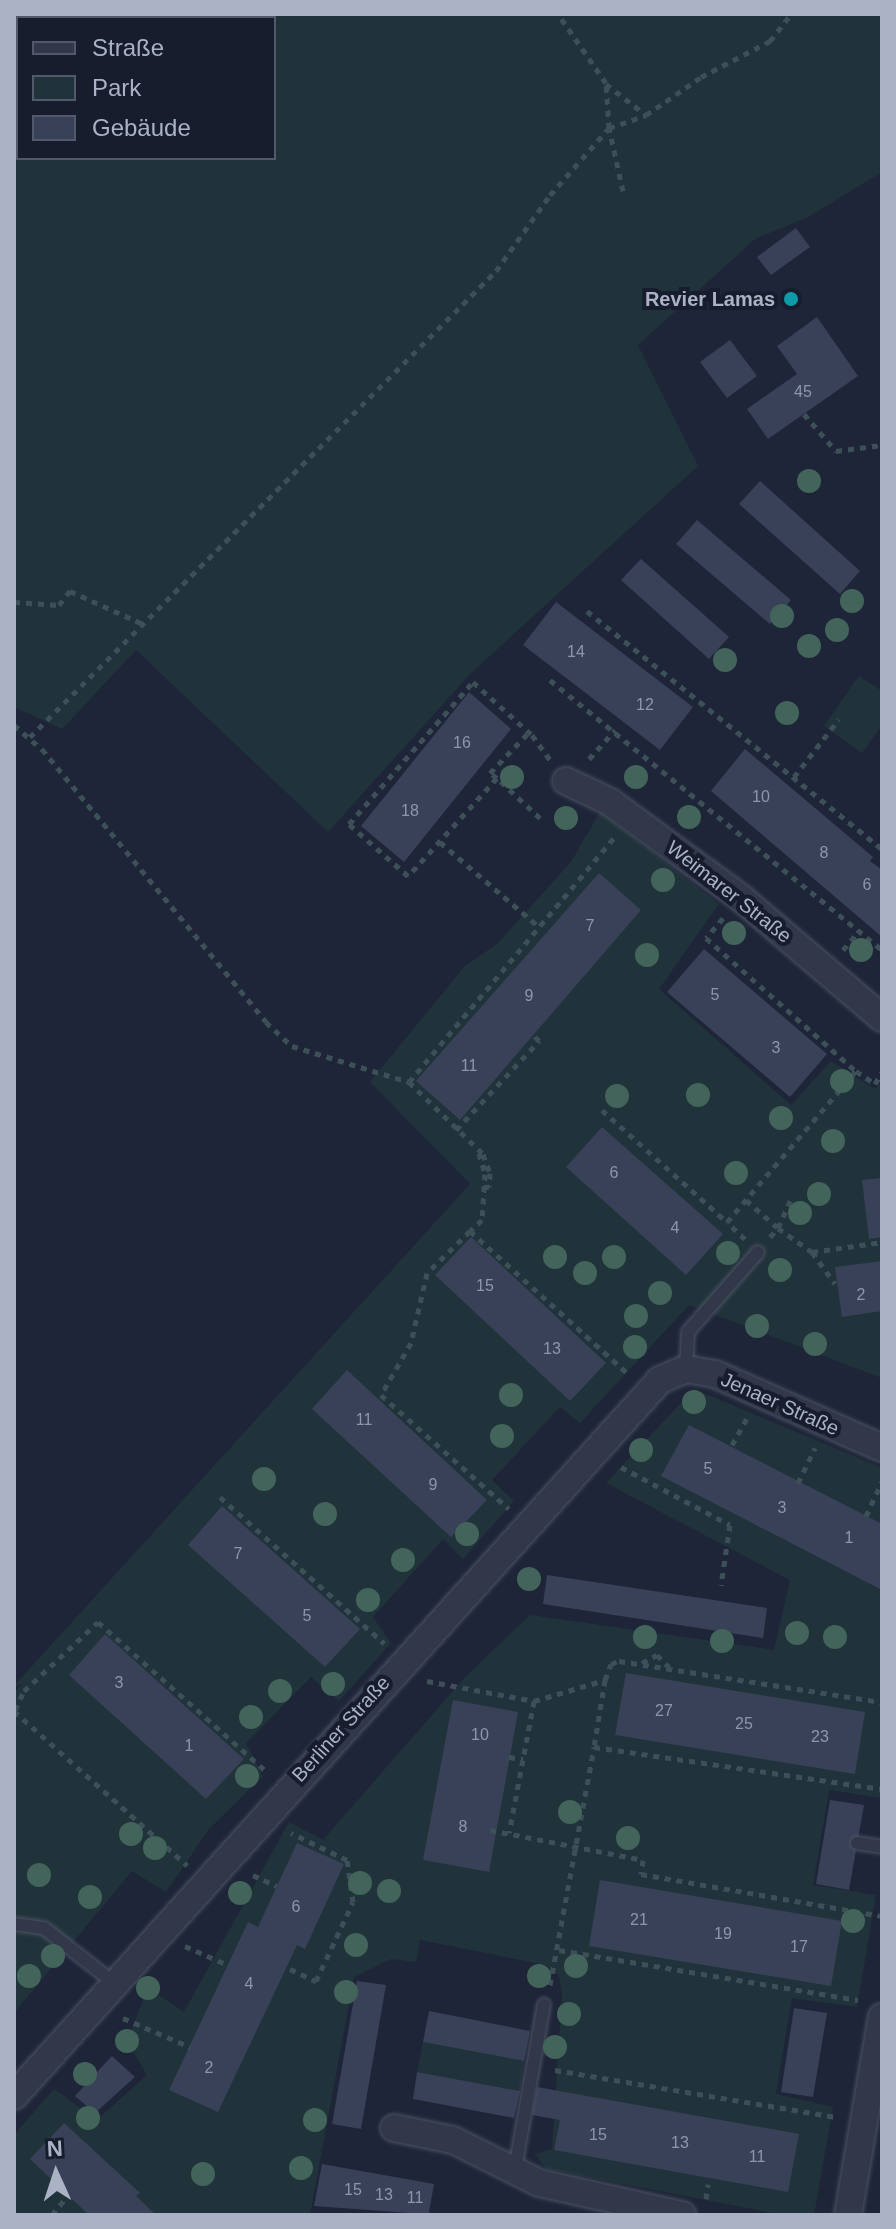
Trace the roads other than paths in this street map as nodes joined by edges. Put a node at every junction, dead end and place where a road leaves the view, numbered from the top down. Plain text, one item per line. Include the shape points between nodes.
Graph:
1 (566, 781) road end
2 (882, 1018) edge
3 (761, 1248) road end
4 (681, 1370) junction
5 (882, 1448) edge
6 (857, 1843) dead end
7 (882, 1847) edge
8 (14, 1924) edge
9 (113, 1982) junction
10 (544, 2005) road end
11 (874, 2010) edge
12 (14, 2096) edge
13 (394, 2128) dead end
14 (515, 2169) junction
15 (682, 2215) edge
16 (848, 2215) edge

1 - 2 street, Weimarer Straße via 632,817 741,898
3 - 4 lane via 688,1332
4 - 5 street, Jenaer Straße via 715,1374
4 - 9 street, Berliner Straße via 648,1392
6 - 7 lane
8 - 9 lane via 44,1928
9 - 12 street, Berliner Straße
10 - 14 lane
11 - 16 street via 864,2121
13 - 14 street via 453,2140
14 - 15 street via 554,2187

